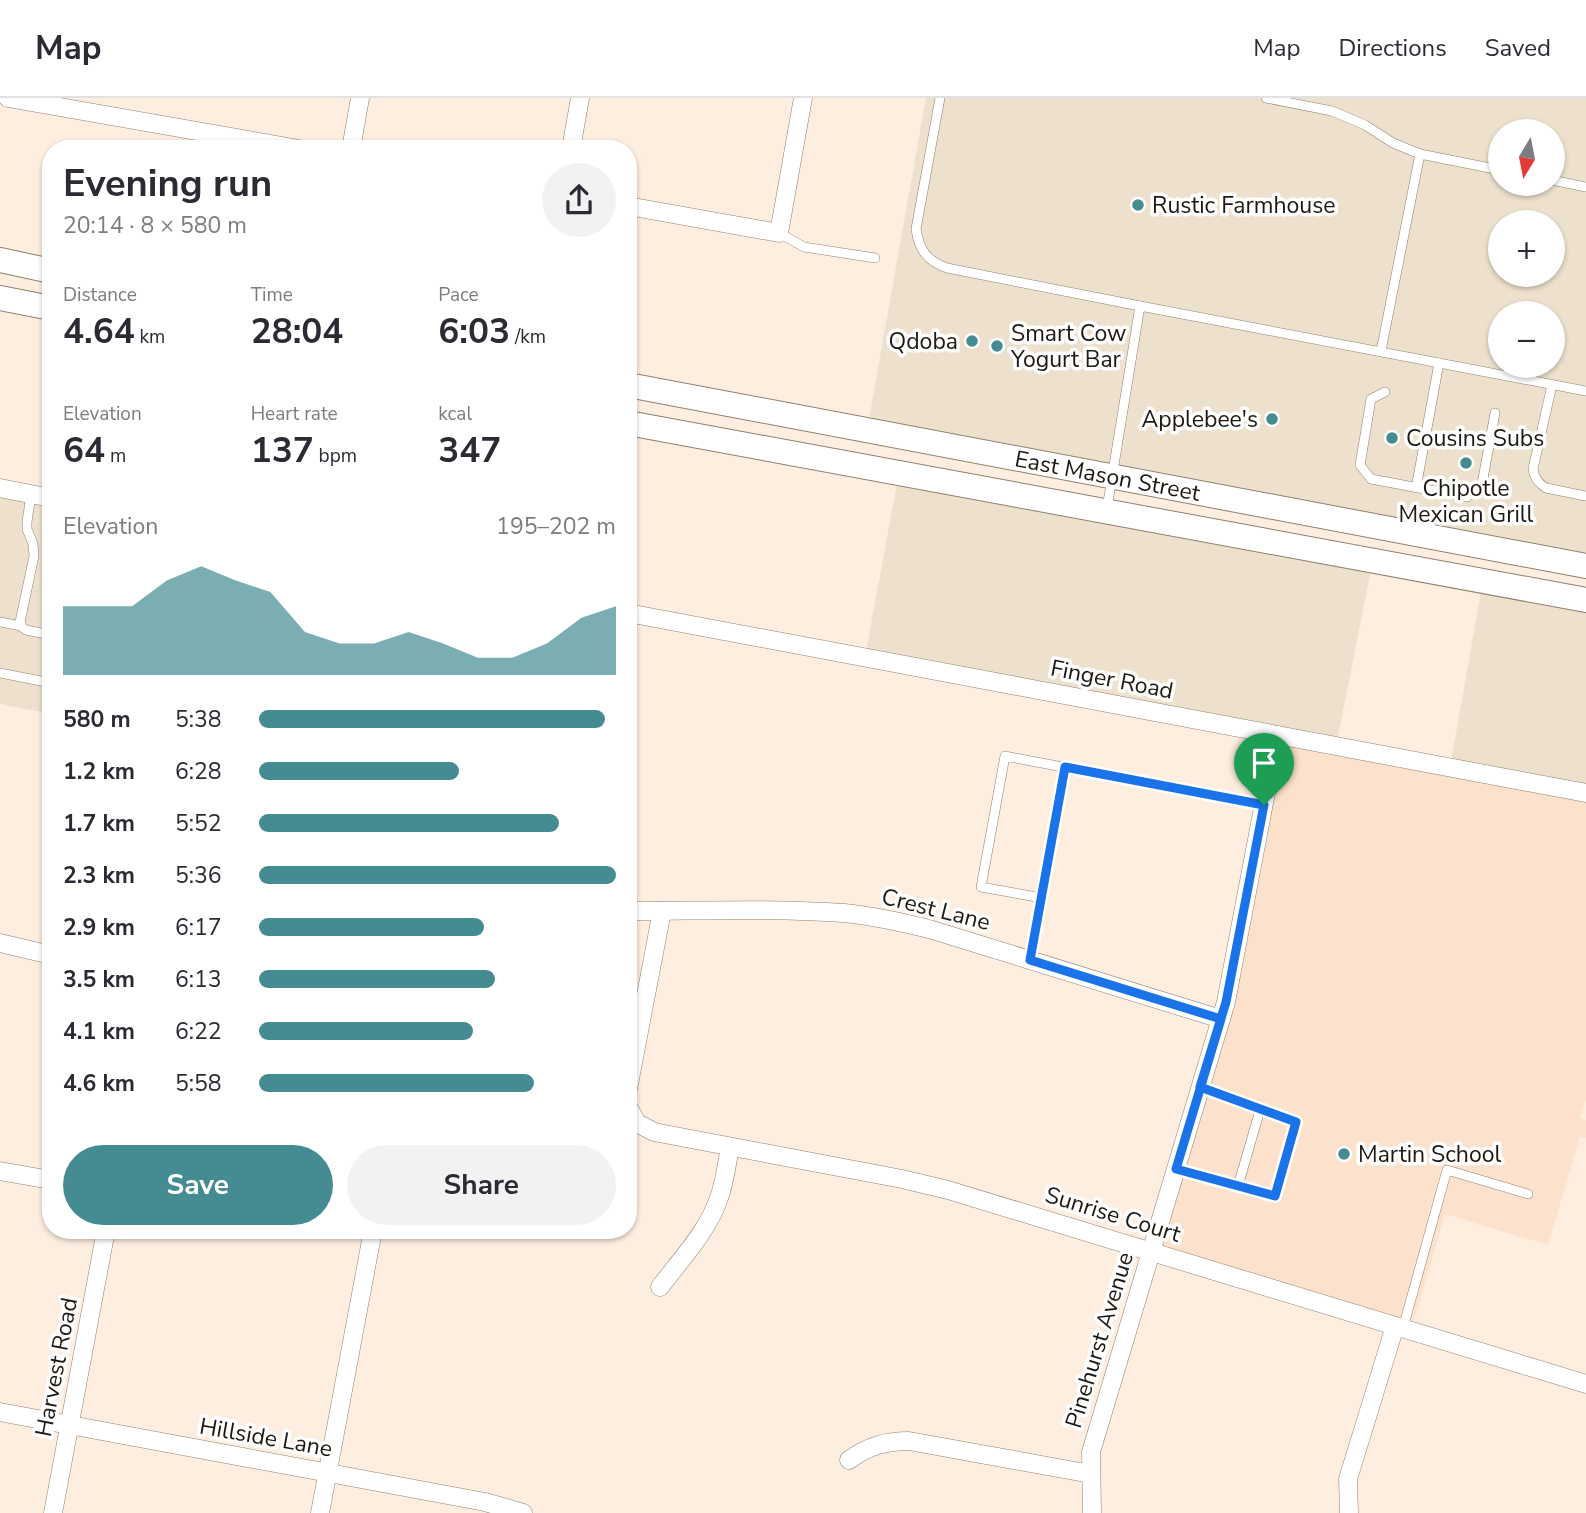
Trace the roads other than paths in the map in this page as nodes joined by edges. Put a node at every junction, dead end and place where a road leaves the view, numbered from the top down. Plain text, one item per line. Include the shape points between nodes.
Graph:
1 (8, 98) edge
2 (360, 98) edge
3 (580, 98) edge
4 (803, 98) edge
5 (940, 98) edge
6 (1266, 98) edge
7 (248, 140) edge
8 (353, 140) edge
9 (573, 140) edge
10 (1420, 154) junction
11 (1488, 168) edge
12 (1565, 183) edge
13 (1586, 187) edge
14 (637, 208) edge
15 (779, 233) junction
16 (874, 258) dead end
17 (0, 260) edge
18 (42, 269) edge
19 (0, 298) edge
20 (42, 306) edge
21 (1140, 306) junction
22 (1381, 351) junction
23 (1439, 363) junction
24 (1552, 384) junction
25 (637, 387) edge
26 (1586, 391) edge
27 (1385, 392) dead end
28 (1495, 413) dead end
29 (637, 425) edge
30 (1112, 477) junction
31 (0, 488) edge
32 (1416, 488) junction
33 (32, 494) junction
34 (42, 496) edge
35 (1586, 496) edge
36 (1106, 511) junction
37 (1586, 566) edge
38 (1586, 600) edge
39 (637, 615) edge
40 (0, 622) edge
41 (21, 626) junction
42 (42, 633) edge
43 (0, 673) edge
44 (42, 681) edge
45 (1277, 735) junction
46 (1065, 767) junction
47 (1586, 793) edge
48 (1264, 805) junction
49 (1042, 898) junction
50 (637, 911) edge
51 (662, 911) junction
52 (0, 943) edge
53 (42, 953) edge
54 (1030, 960) junction
55 (1221, 1019) junction
56 (637, 1042) edge
57 (1200, 1087) junction
58 (1260, 1110) junction
59 (637, 1121) edge
60 (730, 1147) junction
61 (1176, 1169) junction
62 (0, 1171) edge
63 (42, 1178) edge
64 (1238, 1186) junction
65 (1528, 1194) dead end
66 (104, 1239) edge
67 (371, 1239) edge
68 (1151, 1251) junction
69 (660, 1287) dead end
70 (1399, 1327) junction
71 (1586, 1384) edge
72 (0, 1412) edge
73 (69, 1425) junction
74 (849, 1460) dead end
75 (327, 1473) junction
76 (1091, 1474) junction
77 (53, 1513) edge
78 (320, 1513) edge
79 (523, 1513) edge
80 (1092, 1513) edge
81 (1349, 1513) edge

1 - 7 street
2 - 8 street
3 - 9 street
4 - 15 street
5 - 21 lane via 916,229 925,254 947,268
6 - 10 lane via 1332,111
10 - 11 lane
10 - 22 lane
12 - 13 lane
14 - 15 street
15 - 16 lane via 804,247
17 - 18 main road
19 - 20 main road
21 - 22 lane
21 - 30 lane
22 - 23 lane
23 - 24 lane
23 - 32 lane
24 - 26 lane
24 - 35 lane via 1534,476 1546,488
25 - 30 main road, East Mason Street
27 - 32 lane via 1371,399 1360,465 1371,480
28 - 32 lane via 1482,484 1468,497
29 - 36 main road, East Mason Street
30 - 36 lane
30 - 37 main road, East Mason Street
31 - 33 street
33 - 34 street
33 - 41 lane via 27,529 34,556
36 - 38 main road, East Mason Street
39 - 45 street, Finger Road
40 - 41 lane
41 - 42 lane
43 - 44 lane
45 - 47 street, Finger Road
45 - 48 street, Pinehurst Avenue
46 - 48 lane
46 - 49 lane
46 - 49 lane via 1005,756 983,874 981,887
48 - 55 street, Pinehurst Avenue
49 - 54 lane
50 - 51 street, Crest Lane
51 - 54 street, Crest Lane via 866,916 929,929
51 - 56 street
52 - 53 street
54 - 55 street, Crest Lane
55 - 57 street, Pinehurst Avenue
57 - 58 lane
57 - 61 street, Pinehurst Avenue
58 - 64 lane
58 - 64 lane via 1296,1122 1275,1196
59 - 60 street, Sunrise Court via 654,1132
60 - 68 street, Sunrise Court via 948,1190
60 - 69 street via 720,1198 711,1218
61 - 64 lane
61 - 68 street, Pinehurst Avenue
62 - 63 street
65 - 70 lane via 1447,1170
66 - 73 street, Harvest Road
67 - 75 street
68 - 70 street, Sunrise Court
68 - 76 street, Pinehurst Avenue via 1091,1452
70 - 71 street, Sunrise Court
70 - 81 street via 1348,1479
72 - 73 street, Hillside Lane
73 - 75 street, Hillside Lane
73 - 77 street, Harvest Road
74 - 76 street via 874,1445 909,1441
75 - 78 street
75 - 79 street, Hillside Lane
76 - 80 street, Pinehurst Avenue

